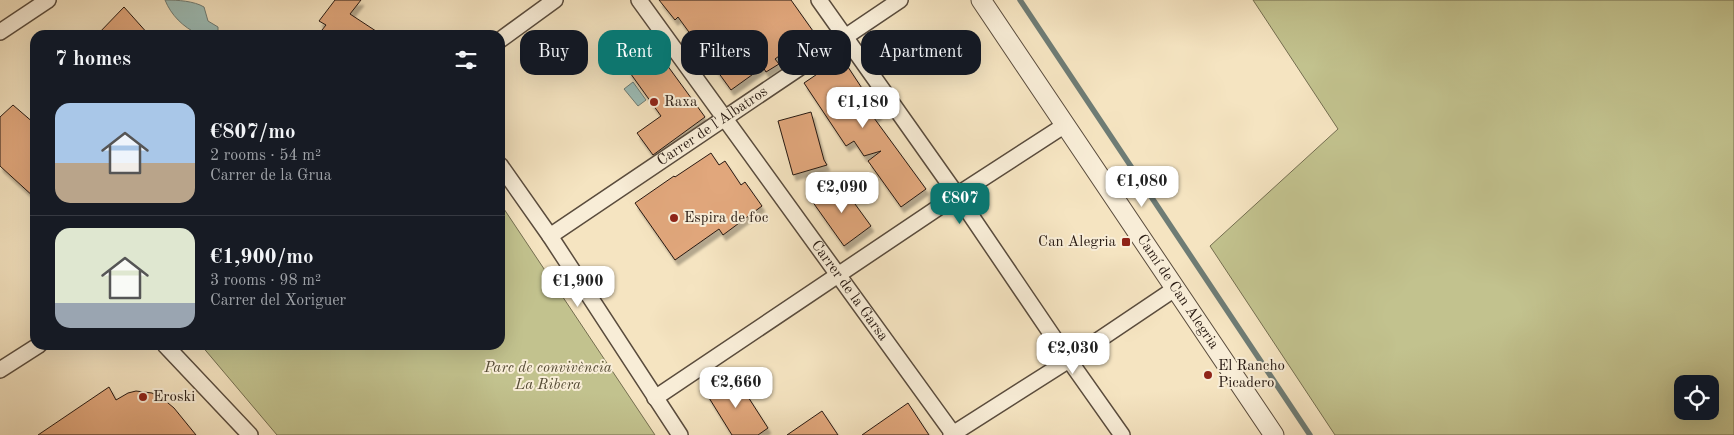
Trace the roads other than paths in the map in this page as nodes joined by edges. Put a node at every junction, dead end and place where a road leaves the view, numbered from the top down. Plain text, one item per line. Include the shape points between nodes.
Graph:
1 (48, 0) edge
2 (556, 0) edge
3 (639, 0) edge
4 (819, 0) edge
5 (900, 0) edge
6 (981, 0) edge
7 (840, 30) edge
8 (0, 32) edge
9 (851, 34) edge
10 (505, 36) edge
11 (851, 45) edge
12 (790, 75) edge
13 (725, 118) junction
14 (1065, 125) junction
15 (505, 172) edge
16 (957, 195) junction
17 (550, 236) junction
18 (837, 275) junction
19 (1176, 288) junction
20 (32, 350) edge
21 (170, 350) edge
22 (1069, 360) junction
23 (0, 370) edge
24 (655, 398) junction
25 (250, 435) edge
26 (680, 435) edge
27 (953, 435) edge
28 (1122, 435) edge
29 (1274, 435) edge

1 - 8 street
2 - 10 street
3 - 13 street, Carrer de la Garsa
4 - 7 street
5 - 9 street, Carrer de l'Albatros
6 - 14 street, Camí de Can Alegria
11 - 16 street
12 - 13 street, Carrer de l'Albatros
13 - 17 street, Carrer de l'Albatros
13 - 18 street, Carrer de la Garsa
14 - 16 street
14 - 19 street, Camí de Can Alegria
15 - 17 street
16 - 18 street
16 - 22 street
17 - 24 street
18 - 24 street
18 - 27 street, Carrer de la Garsa
19 - 22 street
19 - 29 street, Camí de Can Alegria
20 - 23 street
21 - 25 street
22 - 27 street
22 - 28 street
24 - 26 street

